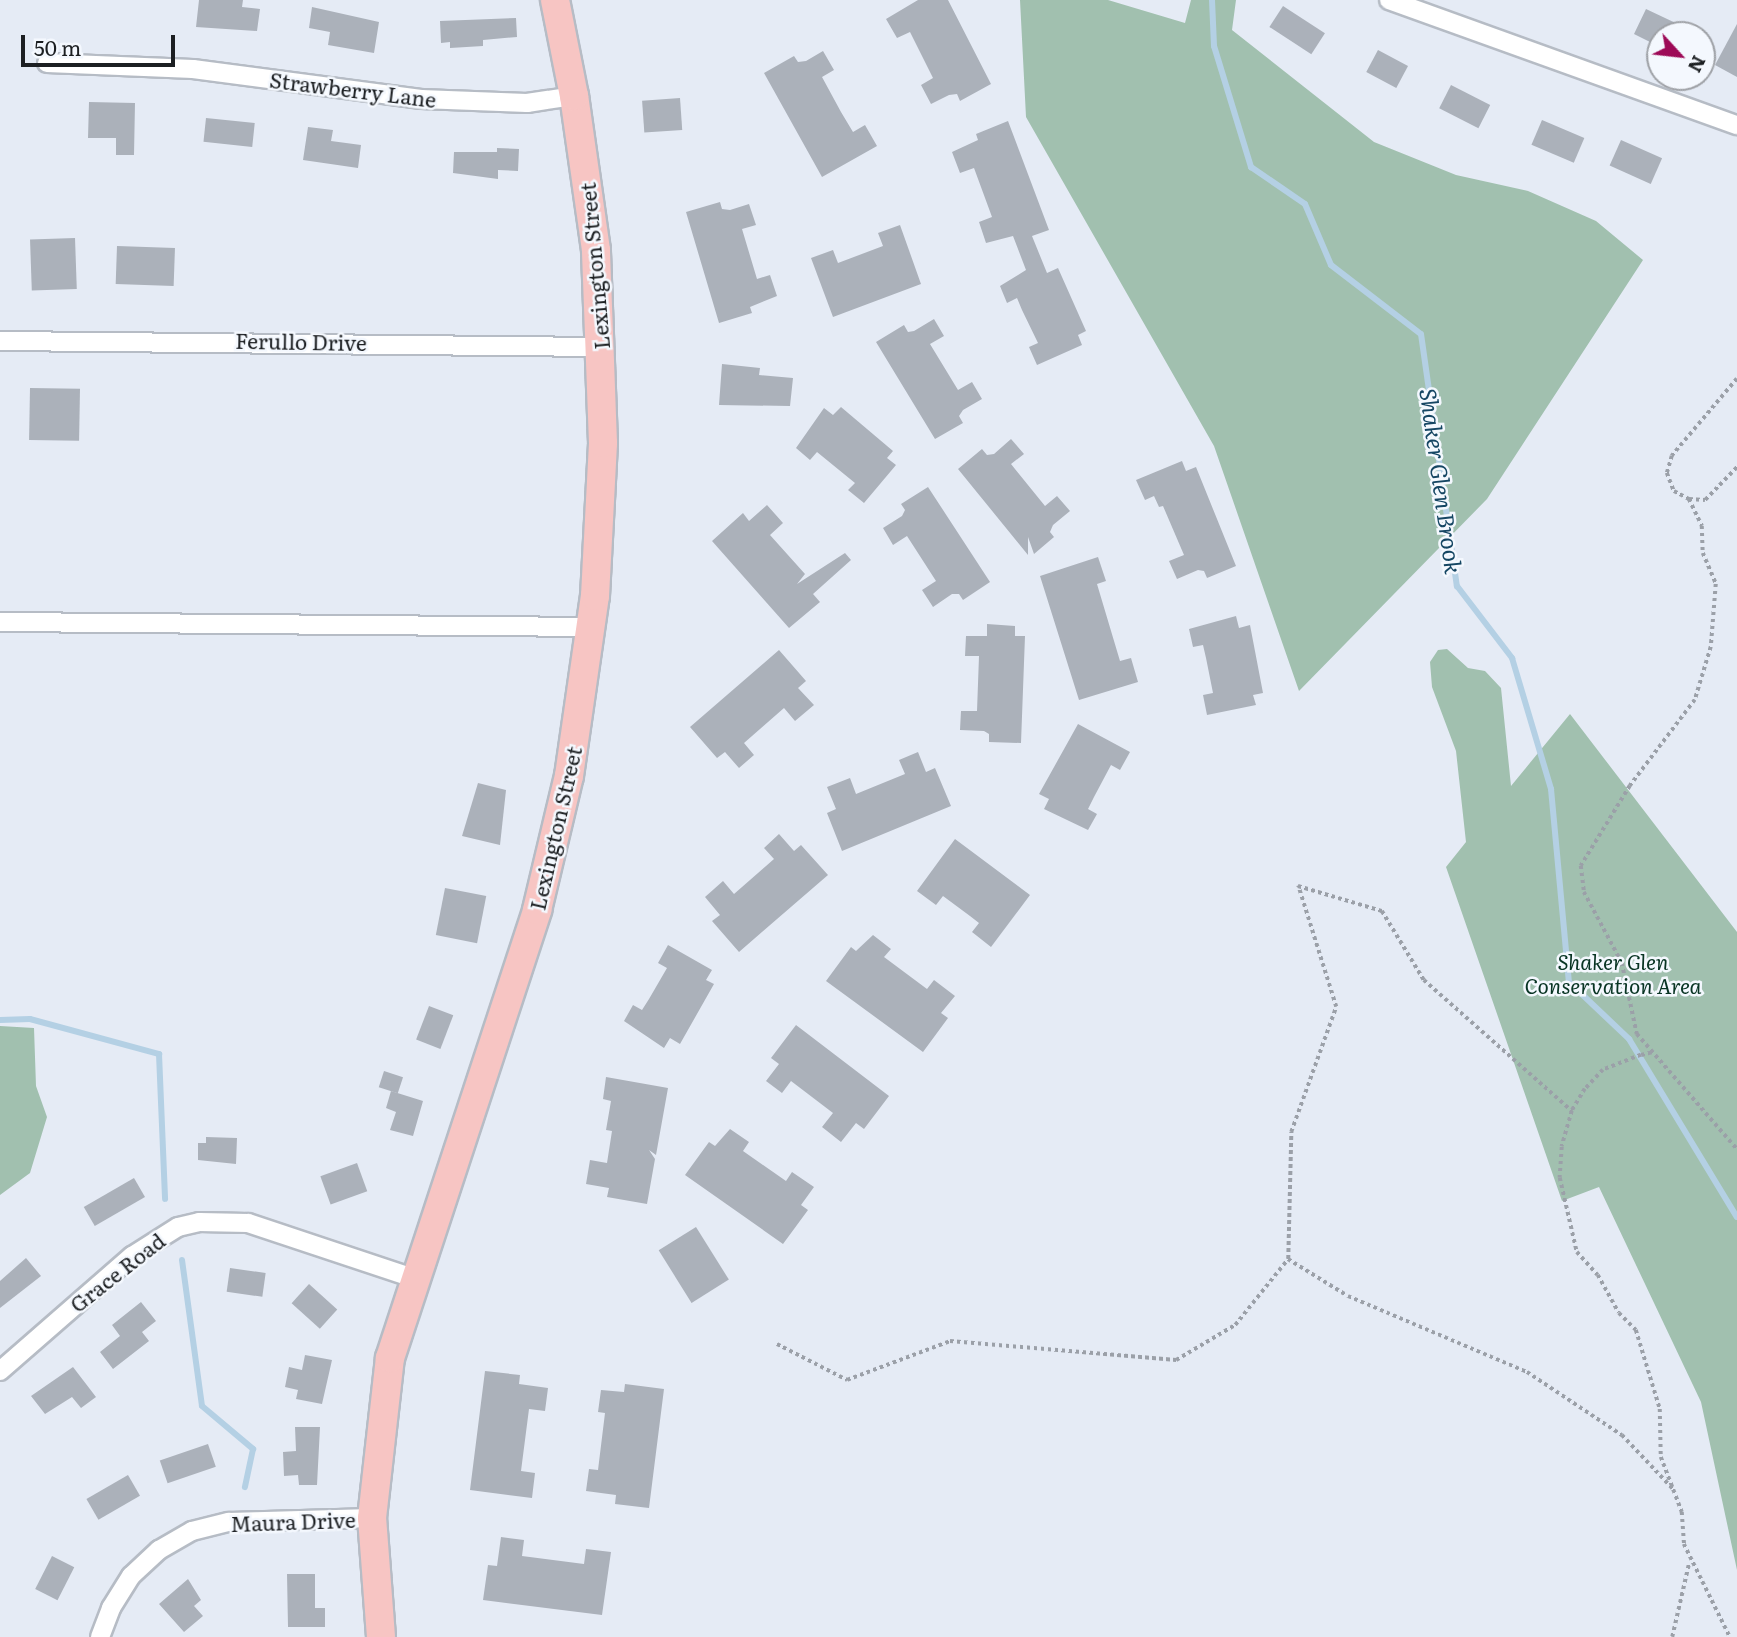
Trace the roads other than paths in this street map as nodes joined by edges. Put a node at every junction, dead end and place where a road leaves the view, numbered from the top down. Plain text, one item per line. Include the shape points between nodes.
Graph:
1 (555, 0) edge
2 (1389, 0) edge
3 (47, 63) dead end
4 (575, 96) junction
5 (1737, 125) edge
6 (0, 341) edge
7 (602, 346) junction
8 (0, 621) edge
9 (591, 627) junction
10 (413, 1278) junction
11 (0, 1371) edge
12 (372, 1518) junction
13 (100, 1637) edge
14 (381, 1637) edge

1 - 4 main road, Lexington Street
2 - 5 street
3 - 4 street, Strawberry Lane via 219,72 421,99 527,103
4 - 7 main road, Lexington Street via 590,198
6 - 7 street, Ferullo Drive
7 - 9 main road, Lexington Street via 603,462
8 - 9 street
9 - 10 main road, Lexington Street via 569,775 537,910 496,1043
10 - 11 street, Grace Road via 248,1223 199,1222 178,1227 132,1256
10 - 12 main road, Lexington Street via 385,1383
12 - 13 street, Maura Drive via 248,1520 192,1531 159,1550 131,1576
12 - 14 main road, Lexington Street

